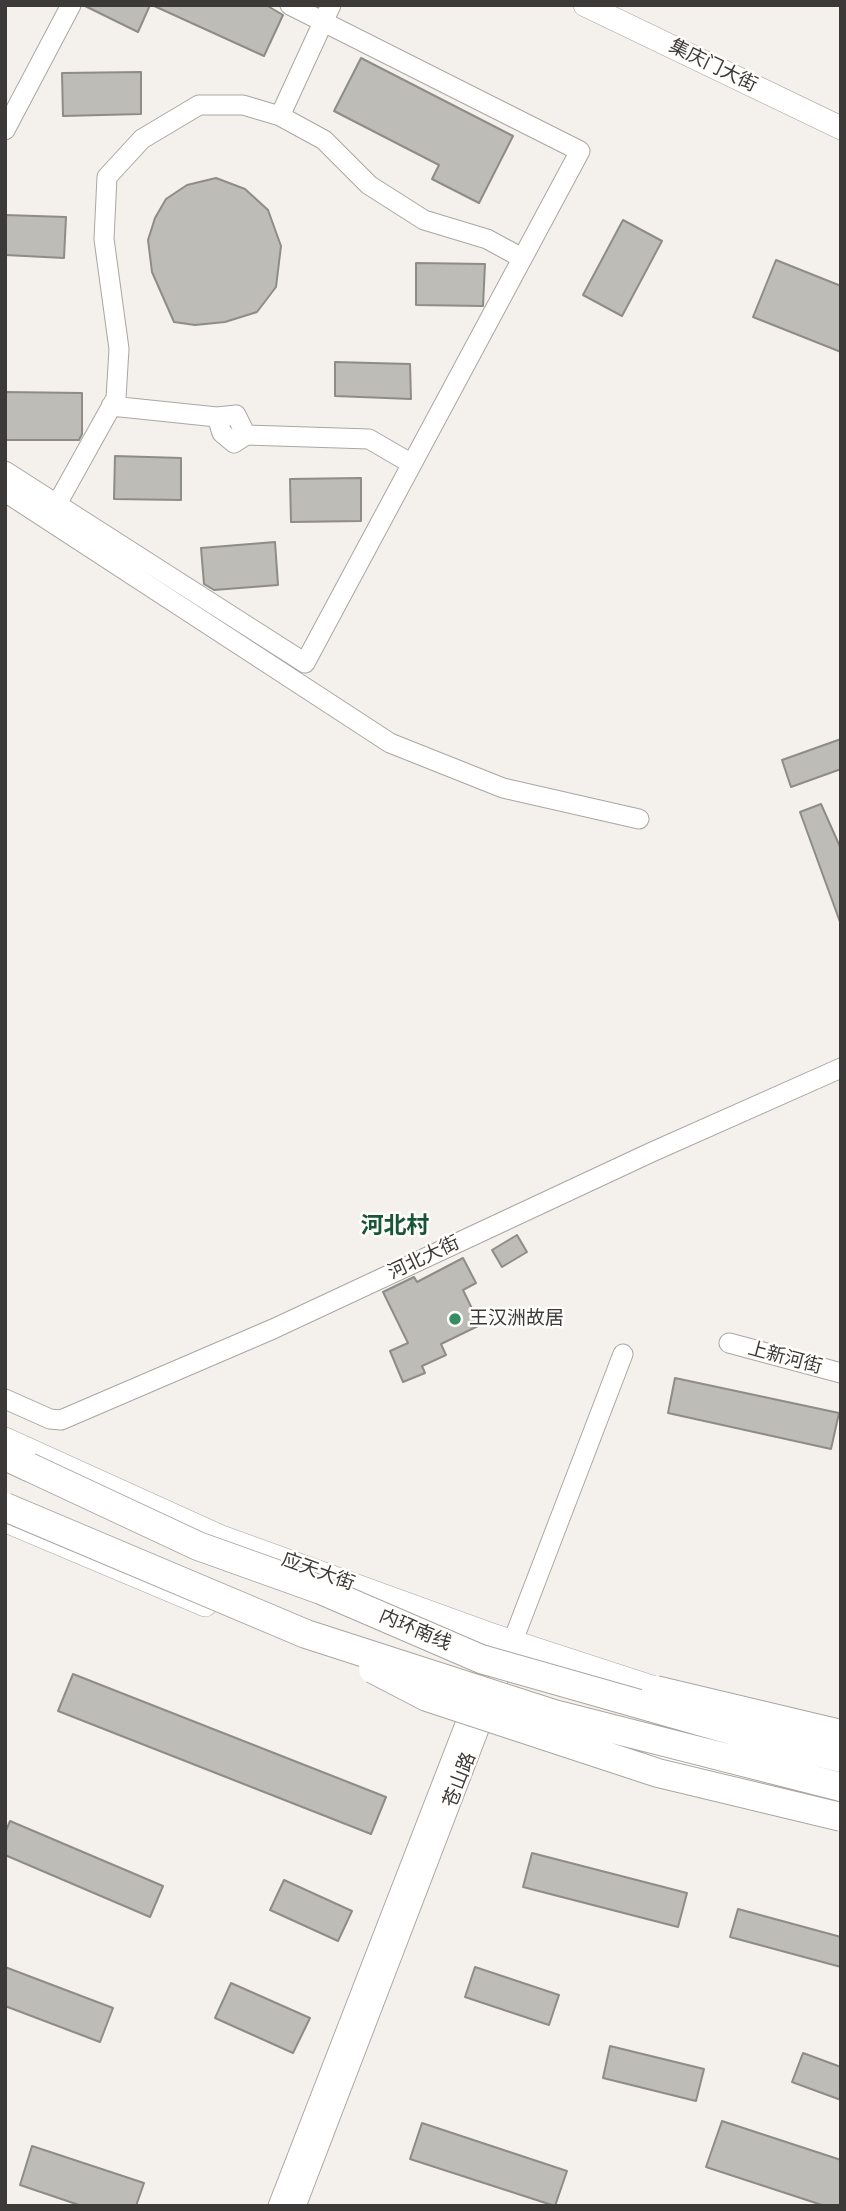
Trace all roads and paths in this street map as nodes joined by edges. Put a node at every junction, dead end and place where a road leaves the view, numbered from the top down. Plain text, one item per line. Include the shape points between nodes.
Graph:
1 (71, 5) edge
2 (290, 5) edge
3 (585, 5) edge
4 (327, 13) edge
5 (280, 116) junction
6 (841, 128) edge
7 (5, 130) edge
8 (522, 258) junction
9 (111, 406) junction
10 (412, 464) junction
11 (5, 471) edge
12 (5, 492) edge
13 (57, 504) junction
14 (639, 819) dead end
15 (841, 1068) edge
16 (729, 1343) dead end
17 (622, 1354) dead end
18 (841, 1373) edge
19 (5, 1399) edge
20 (5, 1438) edge
21 (5, 1456) edge
22 (5, 1507) edge
23 (5, 1521) edge
24 (321, 1590) junction
25 (306, 1634) junction
26 (504, 1639) junction
27 (481, 1706) junction
28 (841, 1734) edge
29 (841, 1743) edge
30 (841, 1758) edge
31 (841, 1787) edge
32 (841, 1803) edge
33 (841, 1817) edge
34 (278, 2206) edge
35 (296, 2206) edge

1 - 7 street
2 - 4 street
3 - 6 main road, 集庆门大街
4 - 5 street
4 - 8 street via 580,151
5 - 8 street via 324,140 369,185 424,220 486,239
5 - 9 street via 243,105 199,105 142,139 107,177 104,239 119,349 116,398
8 - 10 street
9 - 10 street via 217,417 222,433 234,443 246,435 369,439
9 - 13 street
10 - 13 street via 305,663
11 - 13 street
12 - 14 street via 390,743 503,788
15 - 19 street, 河北大街 via 273,1329 61,1420
16 - 18 street, 上新河街
17 - 26 street, 苍山路
20 - 26 main road, 应天大街 via 219,1536
21 - 24 highway, 内环南线, bridge via 198,1546
22 - 25 highway, 内环南线, bridge
23 - 27 main road via 161,1589
24 - 28 highway, bridge via 569,1669
24 - 30 highway, 内环南线, bridge via 481,1659
25 - 31 highway, 内环南线, bridge via 554,1714
25 - 33 highway, bridge via 427,1697 658,1773
26 - 27 street, 苍山路
26 - 29 main road, 应天大街 via 761,1723
27 - 32 main road
27 - 34 street, 苍山路
27 - 35 street, 苍山路

